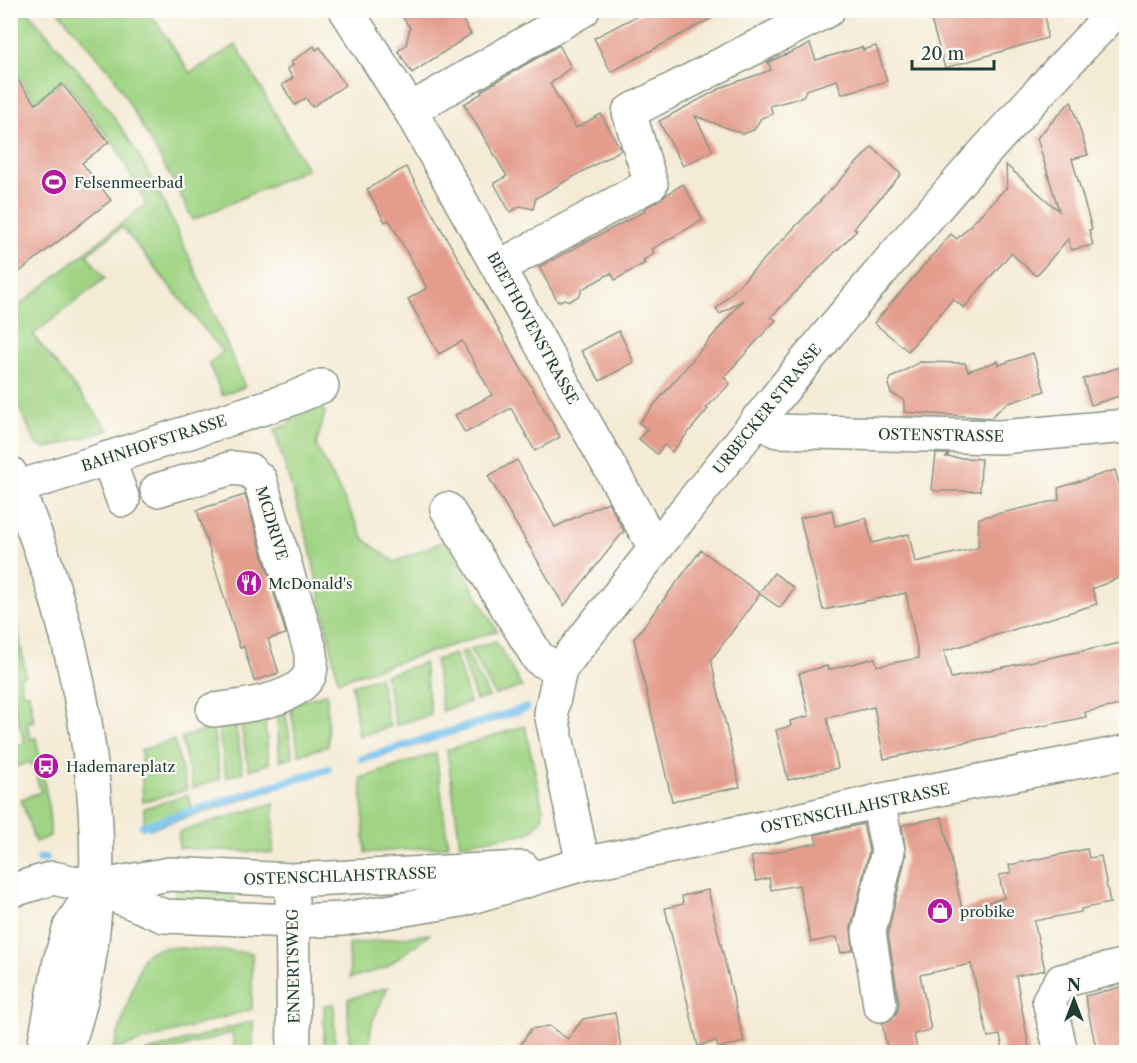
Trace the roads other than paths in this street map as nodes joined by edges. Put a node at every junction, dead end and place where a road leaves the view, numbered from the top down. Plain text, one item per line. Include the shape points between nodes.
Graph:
1 (346, 10) edge
2 (583, 10) edge
3 (828, 10) edge
4 (1112, 12) edge
5 (410, 110) junction
6 (499, 267) junction
7 (322, 386) dead end
8 (758, 419) junction
9 (1126, 426) edge
10 (108, 458) junction
11 (13, 483) edge
12 (157, 490) dead end
13 (123, 500) dead end
14 (447, 509) dead end
15 (655, 548) junction
16 (560, 669) junction
17 (213, 710) dead end
18 (1126, 752) edge
19 (878, 801) junction
20 (584, 864) junction
21 (292, 880) junction
22 (95, 887) junction
23 (10, 891) edge
24 (293, 921) junction
25 (1126, 965) edge
26 (879, 1005) dead end
27 (43, 1053) edge
28 (65, 1053) edge
29 (294, 1053) edge
30 (1062, 1053) edge

1 - 5 street, BEETHOVENSTRASSE
2 - 5 street
3 - 6 street via 629,112 651,184
4 - 8 street, URBECKER STRASSE via 890,258
5 - 6 street, BEETHOVENSTRASSE
6 - 15 street, BEETHOVENSTRASSE
7 - 10 street, BAHNHOFSTRASSE
8 - 9 street, OSTENSTRASSE via 777,431 1001,437
8 - 15 street, URBECKER STRASSE
10 - 11 street, BAHNHOFSTRASSE
10 - 13 street
11 - 22 street, BAHNHOFSTRASSE via 68,637 81,693 96,831
12 - 17 street, MCDRIVE via 232,468 249,470 260,480 311,653 310,675 296,690 245,706
14 - 16 street via 539,659
15 - 16 street, URBECKER STRASSE
16 - 20 street, URBECKER STRASSE via 551,713
18 - 19 street, OSTENSCHLAHSTRASSE
19 - 20 street, OSTENSCHLAHSTRASSE
19 - 26 street via 888,851 869,932
20 - 21 street, OSTENSCHLAHSTRASSE
20 - 24 street, OSTENSCHLAHSTRASSE via 461,900 343,919
21 - 22 street, OSTENSCHLAHSTRASSE via 170,873
21 - 24 street, ENNERTSWEG
22 - 23 street via 52,878
22 - 24 street, OSTENSCHLAHSTRASSE via 164,916
22 - 27 street via 70,927
22 - 28 street, BAHNHOFSTRASSE via 90,966 78,1020
24 - 29 street, ENNERTSWEG
25 - 30 street via 1062,981 1049,1000

